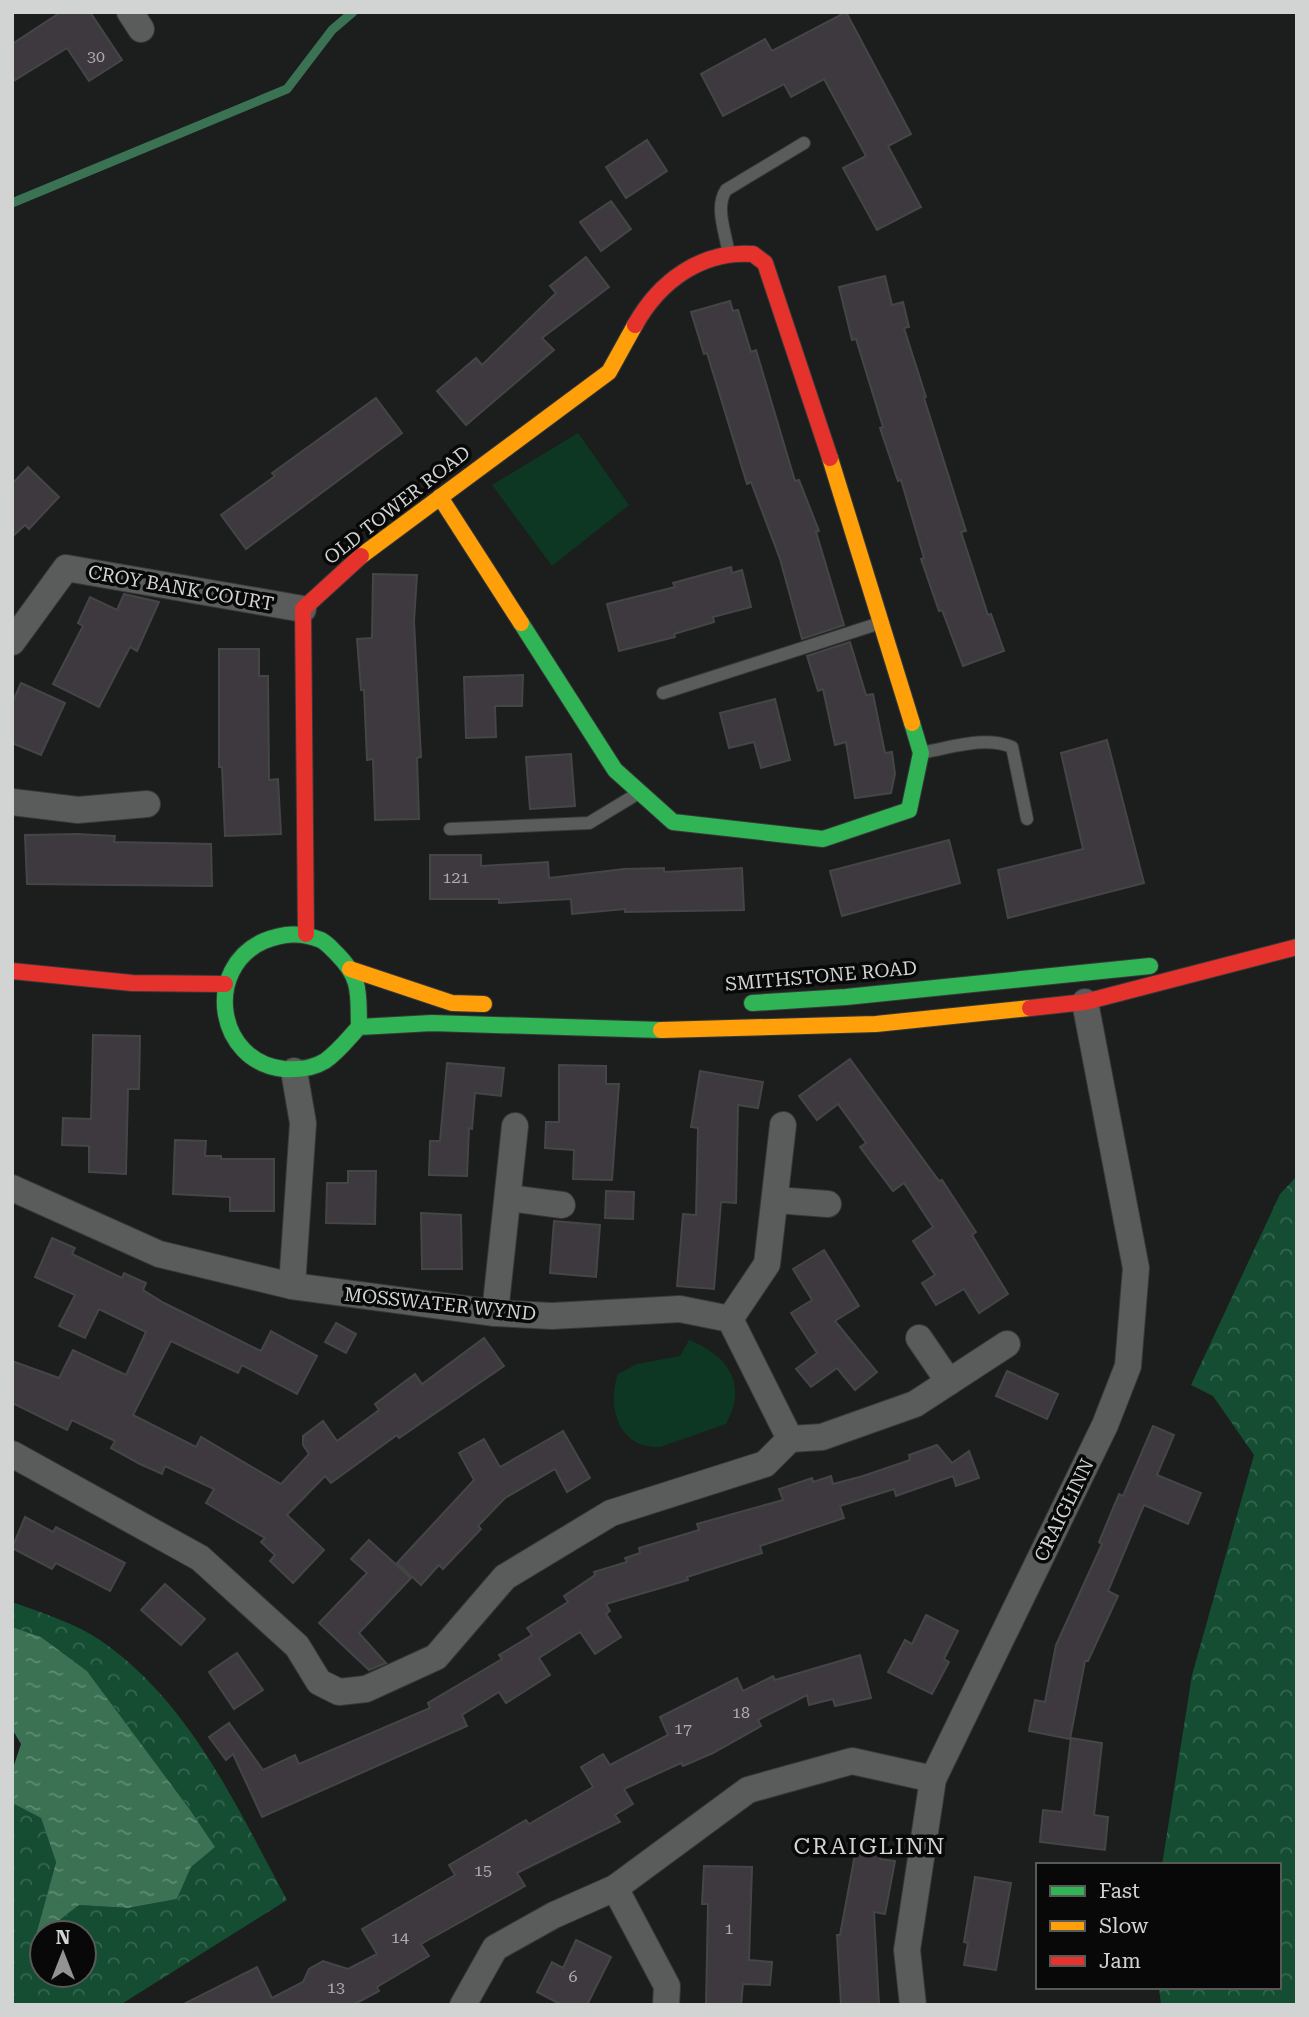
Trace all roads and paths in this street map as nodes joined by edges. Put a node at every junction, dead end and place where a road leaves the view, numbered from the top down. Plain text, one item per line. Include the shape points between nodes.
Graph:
1 (804, 143) dead end
2 (729, 254) junction
3 (440, 497) junction
4 (303, 609) junction
5 (881, 623) junction
6 (12, 642) edge
7 (663, 692) dead end
8 (921, 752) junction
9 (640, 792) junction
10 (12, 802) edge
11 (147, 804) dead end
12 (1027, 819) dead end
13 (450, 829) dead end
14 (306, 934) junction
15 (1297, 944) edge
16 (350, 970) junction
17 (12, 971) edge
18 (225, 984) junction
19 (1085, 1002) junction
20 (506, 1004) dead end
21 (738, 1004) dead end
22 (359, 1027) junction
23 (294, 1071) junction
24 (783, 1125) dead end
25 (514, 1126) dead end
26 (12, 1188) edge
27 (508, 1198) junction
28 (776, 1200) junction
29 (828, 1204) dead end
30 (562, 1205) dead end
31 (292, 1286) junction
32 (495, 1312) junction
33 (730, 1319) junction
34 (919, 1338) dead end
35 (1007, 1344) dead end
36 (949, 1382) junction
37 (790, 1439) junction
38 (12, 1454) edge
39 (933, 1779) junction
40 (615, 1888) junction
41 (463, 2005) edge
42 (666, 2005) edge
43 (913, 2005) edge

1 - 2 lane via 726,190 720,209
2 - 3 street, OLD TOWER ROAD via 690,267 662,287 644,309 609,372
2 - 5 street, OLD TOWER ROAD via 753,254 765,263
3 - 4 street, OLD TOWER ROAD via 366,551
3 - 9 street via 615,770
4 - 6 street, CROY BANK COURT via 66,568
4 - 14 street
5 - 7 lane
5 - 8 street
8 - 9 street via 909,810 823,839 673,822
8 - 12 lane via 984,741 1012,747
9 - 13 lane via 589,823
10 - 11 street via 78,810
14 - 16 street via 338,951
14 - 18 street via 274,935 247,949
15 - 19 street, SMITHSTONE ROAD
15 - 21 street, SMITHSTONE ROAD via 1141,967
16 - 20 street via 452,1003
16 - 22 street via 356,978
17 - 18 street via 132,983
18 - 23 street via 226,1025 238,1046 258,1063
19 - 22 street, SMITHSTONE ROAD via 876,1024 687,1031 432,1023
19 - 39 street, CRAIGLINN via 1136,1268 1128,1366 1105,1425
22 - 23 street via 340,1051 316,1066
23 - 31 street via 303,1122
24 - 28 street
25 - 27 street
26 - 31 street, MOSSWATER WYND via 159,1254
27 - 30 street
27 - 32 street
28 - 29 street
28 - 33 street via 767,1264
31 - 32 street, MOSSWATER WYND
32 - 33 street, MOSSWATER WYND via 552,1316 680,1309
33 - 37 street
34 - 36 street
35 - 36 street
36 - 37 street via 915,1404 822,1437
37 - 38 street via 765,1464 611,1513 505,1577 436,1657 366,1689 339,1692 319,1682 297,1646 200,1558
39 - 40 street via 852,1761 748,1790
39 - 43 street, CRAIGLINN via 906,1950
40 - 41 street via 495,1948
40 - 42 street via 667,1986

